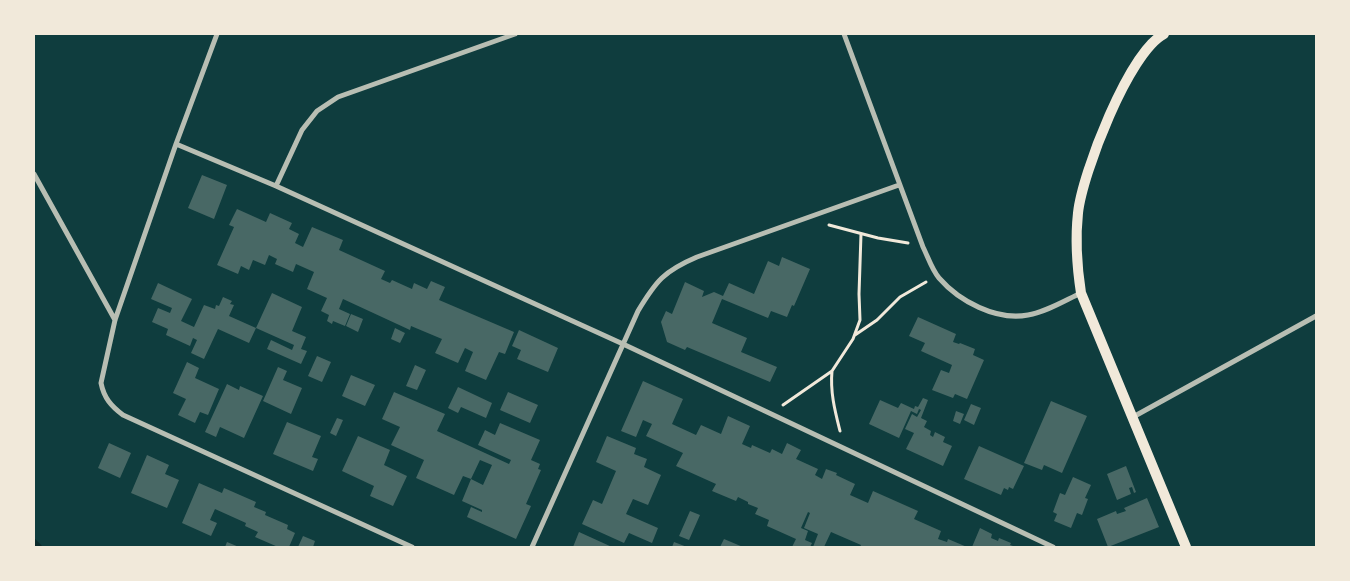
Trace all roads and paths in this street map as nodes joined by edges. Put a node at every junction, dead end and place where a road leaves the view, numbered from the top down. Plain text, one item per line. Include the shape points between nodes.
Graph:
1 (217, 34) edge
2 (515, 34) edge
3 (844, 34) edge
4 (1160, 35) edge
5 (176, 144) junction
6 (34, 174) edge
7 (899, 185) junction
8 (276, 186) junction
9 (804, 218) junction
10 (861, 234) junction
11 (923, 247) junction
12 (938, 277) junction
13 (1081, 293) junction
14 (1316, 316) edge
15 (115, 320) junction
16 (854, 335) junction
17 (623, 344) junction
18 (832, 371) junction
19 (771, 414) junction
20 (1133, 417) junction
21 (845, 449) junction
22 (412, 547) edge
23 (532, 547) edge
24 (1053, 547) edge
25 (1186, 547) edge

1 - 5 street
2 - 8 street via 338,96 317,111 302,130
3 - 7 street
4 - 13 main road via 1145,52 1110,114 1082,189 1076,244
5 - 8 street
5 - 15 street
6 - 15 street
7 - 9 street
7 - 11 street
8 - 17 street
9 - 10 path
9 - 17 street via 676,266 649,293
10 - 11 path
10 - 16 path via 860,320
11 - 12 street
12 - 13 street via 975,306 1009,316 1028,315
12 - 16 path via 900,297 877,320
13 - 20 main road
14 - 20 street
15 - 22 street via 102,383 106,398 123,415
16 - 18 path
17 - 19 street
17 - 23 street
18 - 19 path
18 - 21 path via 834,407
19 - 21 street
20 - 25 main road
21 - 24 street

